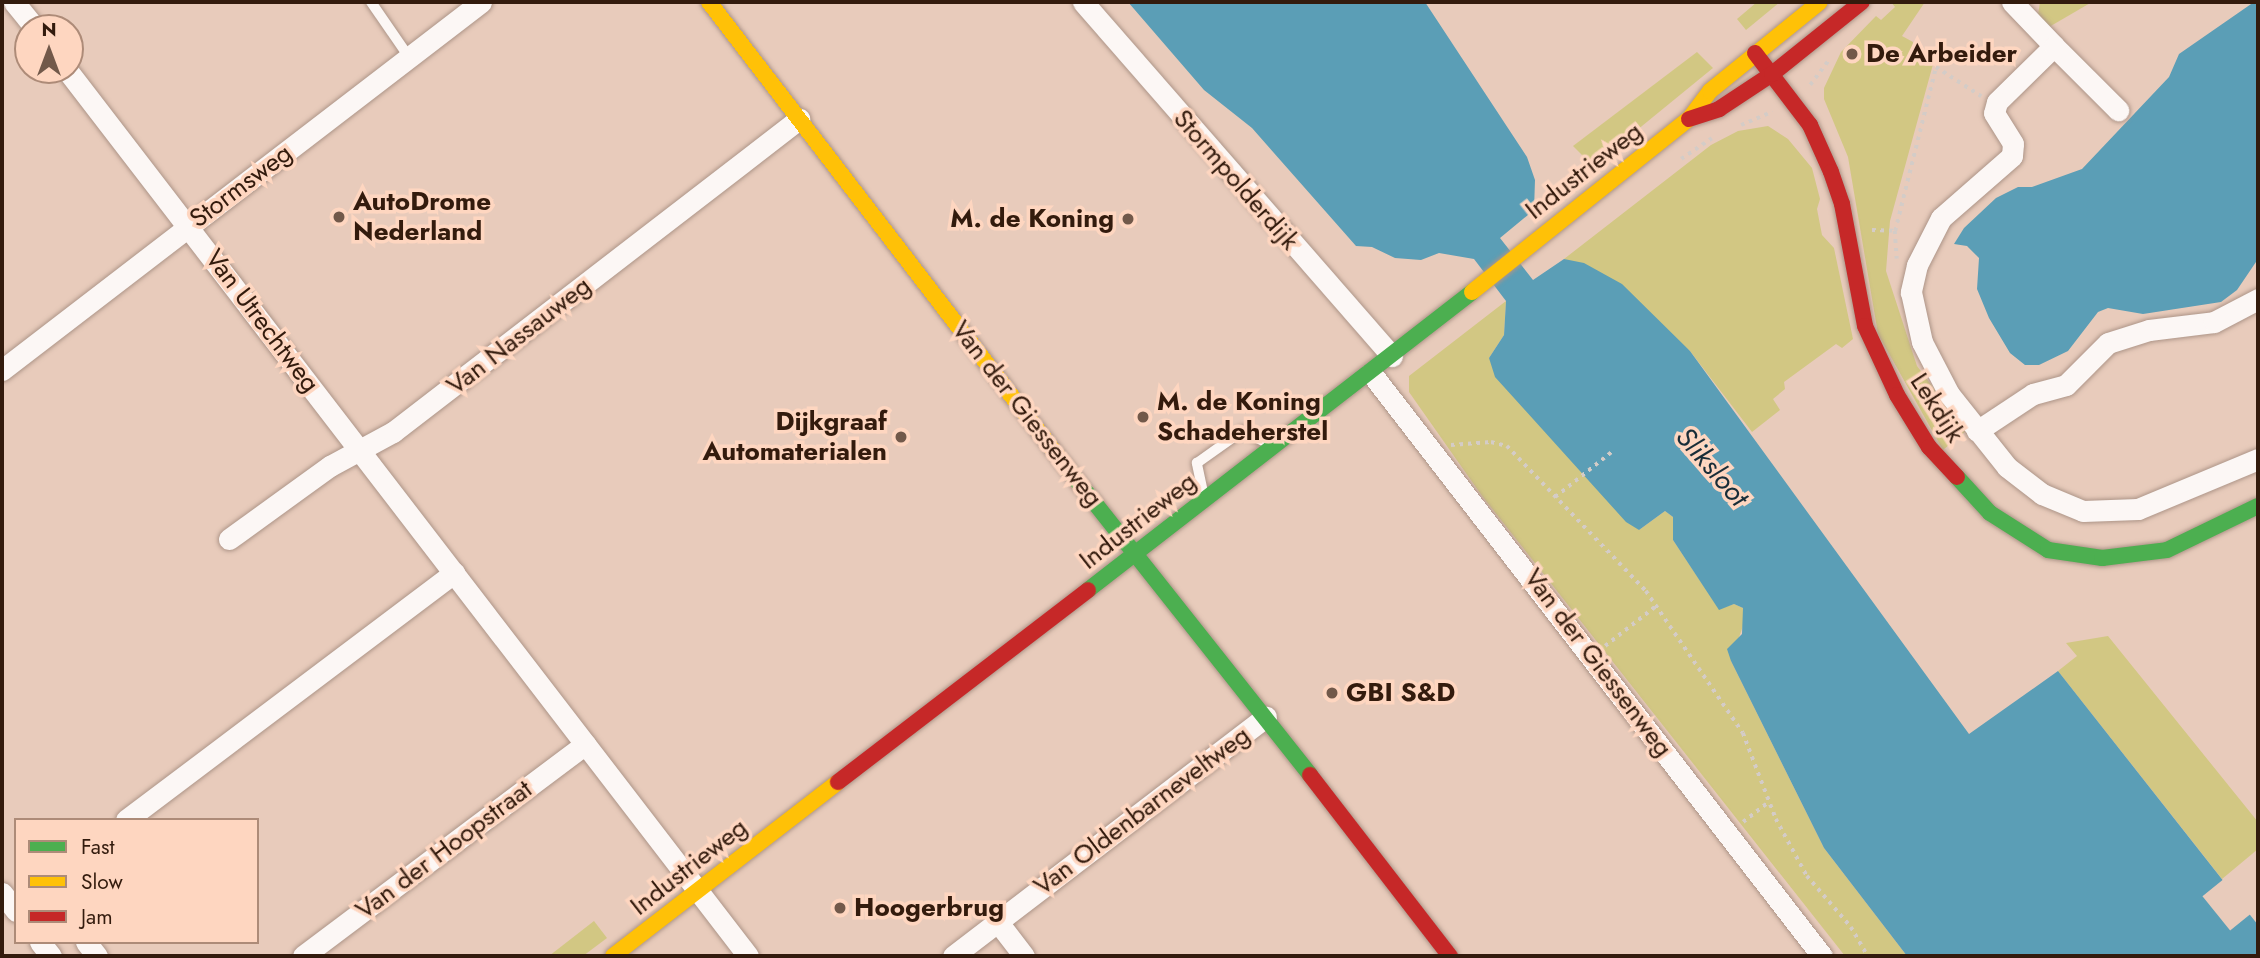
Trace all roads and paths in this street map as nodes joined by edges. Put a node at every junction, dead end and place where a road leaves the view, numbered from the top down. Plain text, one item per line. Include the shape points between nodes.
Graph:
1 (371, 2) edge
2 (481, 2) edge
3 (709, 2) edge
4 (1083, 2) edge
5 (1820, 2) edge
6 (1862, 2) edge
7 (2012, 2) edge
8 (2054, 46) junction
9 (1755, 53) junction
10 (409, 57) junction
11 (1772, 74) junction
12 (78, 84) edge
13 (1790, 101) junction
14 (1996, 106) junction
15 (2118, 110) dead end
16 (799, 119) junction
17 (1689, 119) junction
18 (1728, 127) dead end
19 (1717, 135) dead end
20 (1673, 164) dead end
21 (189, 226) junction
22 (1861, 229) dead end
23 (2258, 299) edge
24 (1392, 356) junction
25 (2, 370) edge
26 (1371, 373) junction
27 (1977, 431) junction
28 (1276, 446) junction
29 (1431, 446) junction
30 (360, 450) junction
31 (1614, 450) dead end
32 (2258, 459) edge
33 (1555, 496) junction
34 (1205, 500) junction
35 (2258, 506) edge
36 (229, 539) dead end
37 (1137, 553) junction
38 (454, 573) junction
39 (1656, 606) junction
40 (1592, 656) junction
41 (1266, 717) junction
42 (585, 744) junction
43 (1769, 802) junction
44 (129, 818) edge
45 (1728, 834) junction
46 (699, 890) junction
47 (997, 922) junction
48 (303, 956) edge
49 (613, 956) edge
50 (748, 956) edge
51 (953, 956) edge
52 (1024, 956) edge
53 (1450, 956) edge
54 (1822, 956) edge
55 (1868, 956) edge

1 - 10 lane
2 - 10 street, Stormsweg
3 - 16 street, Van der Giessenweg
4 - 24 street, Stormpolderdijk
5 - 9 street, Industrieweg
6 - 11 street, Industrieweg
7 - 8 street
8 - 14 street
8 - 15 street
9 - 11 street, Lekdijk
9 - 17 street, Industrieweg via 1710,91
10 - 21 street, Stormsweg
11 - 13 street, Lekdijk
11 - 17 street, Industrieweg via 1719,109
12 - 21 street, Van Utrechtweg
13 - 18 path via 1757,121
13 - 35 street, Lekdijk via 1810,125 1842,204 1859,306 1875,351 1929,447 1990,513 2048,550 2102,558 2167,550
14 - 22 path via 1936,67 1893,230
14 - 27 street via 1994,113 2013,144 2012,156 1941,218 1917,265 1911,292 1922,342 1949,394
16 - 30 street, Van Nassauweg via 393,432
16 - 37 street, Van der Giessenweg via 1047,444
17 - 24 street, Industrieweg
19 - 20 path, Industrieweg
21 - 25 street, Stormsweg
21 - 30 street, Van Utrechtweg
23 - 27 street via 2214,322 2138,332 2108,343 2066,385 2033,394
24 - 26 street, Industrieweg
26 - 28 street, Industrieweg
26 - 29 street, Van der Giessenweg
27 - 32 street via 2007,467 2042,494 2083,511 2138,509
28 - 34 street, Industrieweg
28 - 34 lane via 1242,431 1197,463
29 - 33 path via 1491,442 1507,446
29 - 40 street, Van der Giessenweg
30 - 36 street, Van Nassauweg via 330,466
30 - 38 street, Van Utrechtweg
31 - 33 path
33 - 39 path
34 - 37 street, Industrieweg
37 - 41 street, Van der Giessenweg
37 - 46 street, Industrieweg
38 - 42 street, Van Utrechtweg
38 - 44 street
39 - 40 path
39 - 43 path via 1742,733
40 - 45 street, Van der Giessenweg
41 - 47 street, Van Oldenbarneveltweg
41 - 53 street, Van der Giessenweg
42 - 46 street, Van Utrechtweg
42 - 48 street, Van der Hoopstraat
43 - 45 path
43 - 55 path via 1807,876 1851,927
45 - 54 street, Van der Giessenweg
46 - 49 street, Industrieweg
46 - 50 street, Van Utrechtweg
47 - 51 street, Van Oldenbarneveltweg
47 - 52 street

